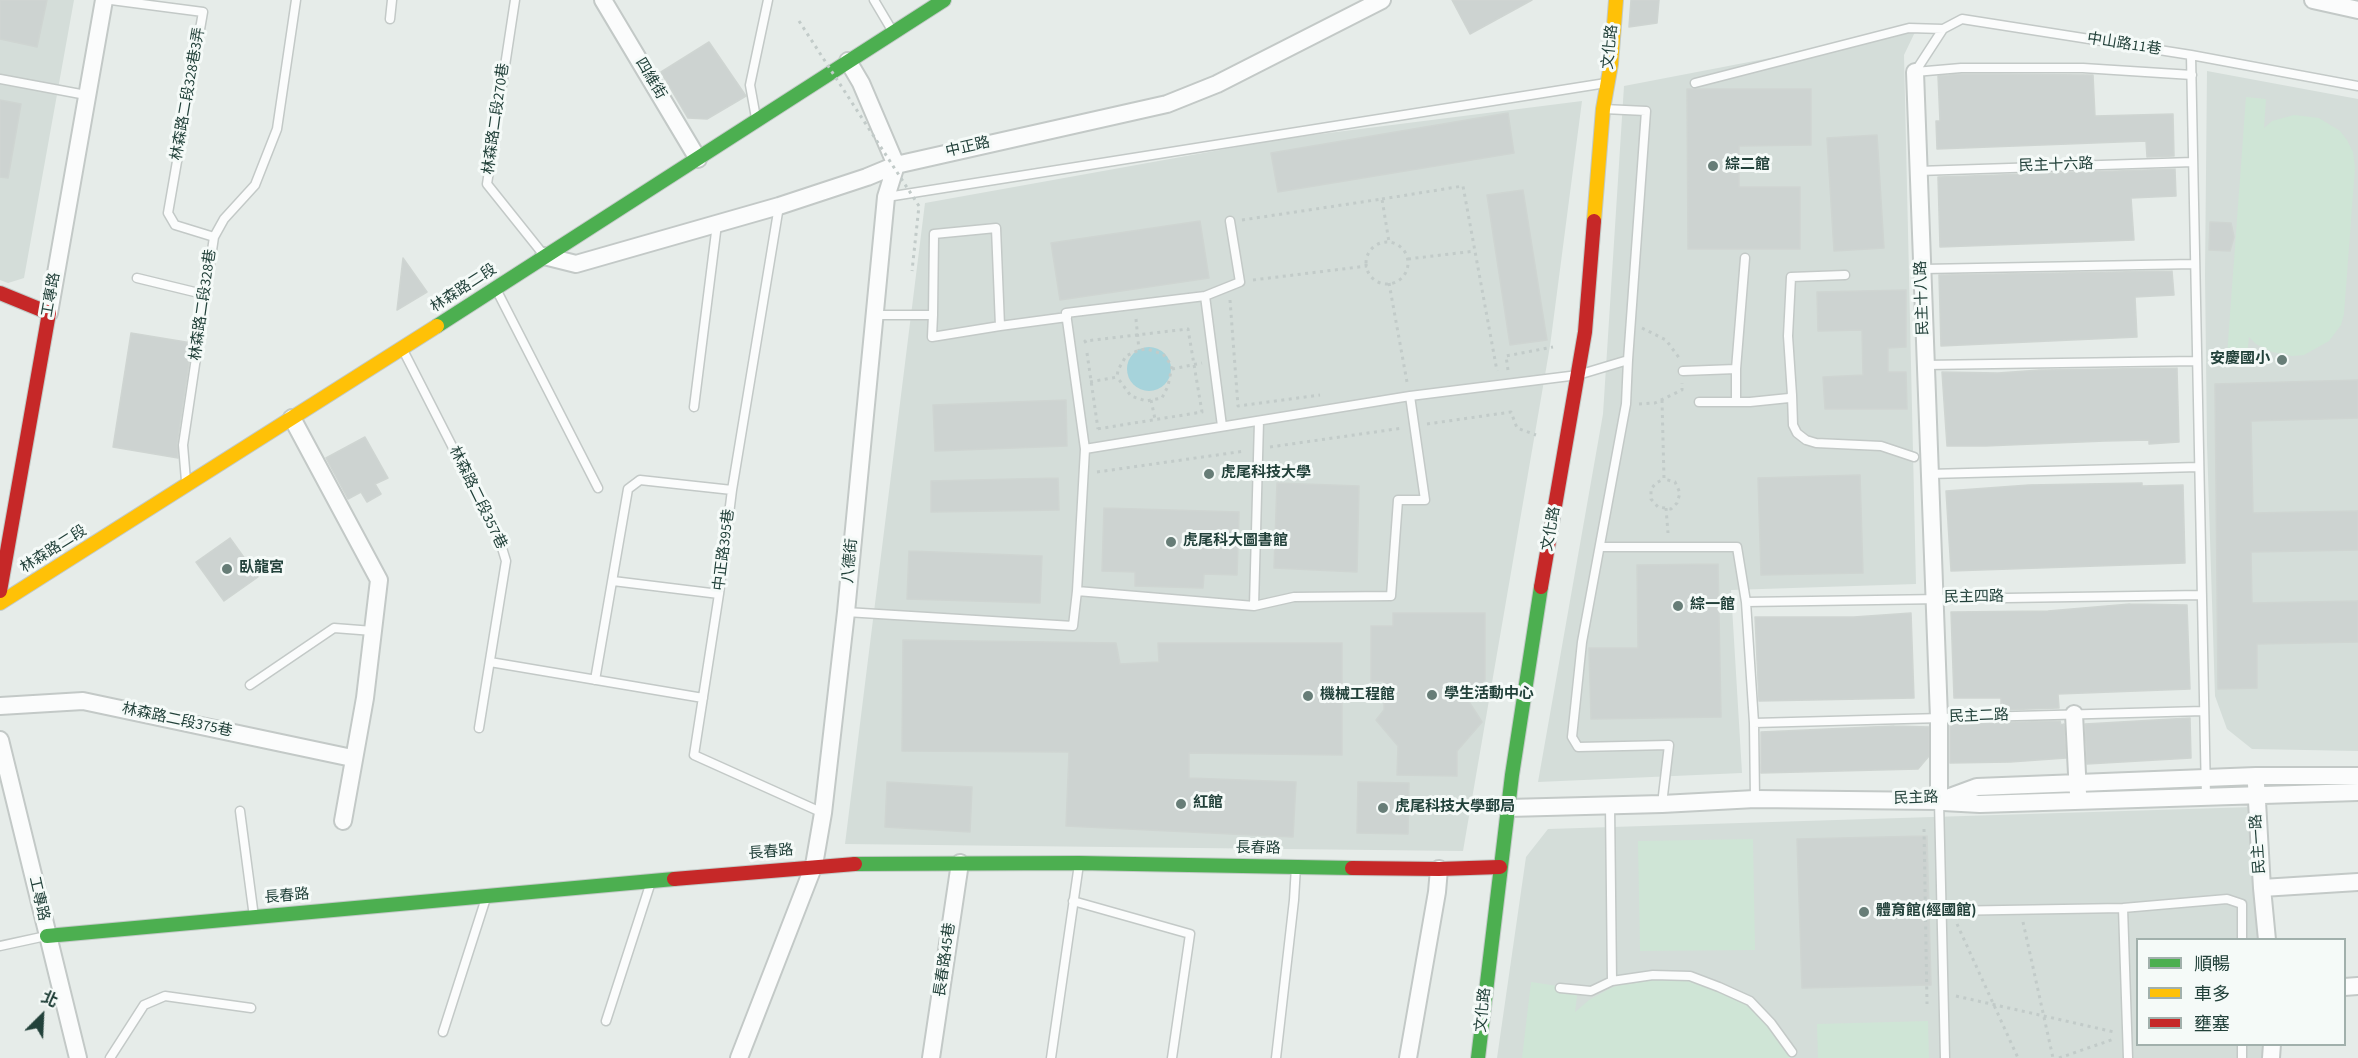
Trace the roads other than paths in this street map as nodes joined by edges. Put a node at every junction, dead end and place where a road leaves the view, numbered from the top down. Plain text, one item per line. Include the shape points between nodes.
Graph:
1 (104, 0) edge
2 (111, 0) edge
3 (296, 0) edge
4 (392, 0) edge
5 (515, 0) edge
6 (603, 0) edge
7 (768, 0) edge
8 (874, 0) edge
9 (944, 0) edge
10 (1382, 0) edge
11 (1616, 0) edge
12 (2313, 0) edge
13 (2353, 6) edge
14 (390, 19) dead end
15 (1943, 29) junction
16 (893, 33) junction
17 (2191, 55) junction
18 (848, 61) junction
19 (1915, 72) junction
20 (2192, 75) junction
21 (0, 79) edge
22 (1606, 83) junction
23 (1695, 83) dead end
24 (2358, 86) edge
25 (86, 95) junction
26 (1603, 109) junction
27 (756, 122) junction
28 (698, 159) junction
29 (2193, 162) junction
30 (896, 165) junction
31 (1918, 171) junction
32 (886, 197) junction
33 (779, 206) junction
34 (1230, 222) road end
35 (717, 224) junction
36 (214, 237) junction
37 (544, 256) junction
38 (1745, 258) dead end
39 (2195, 264) junction
40 (1923, 269) junction
41 (1845, 275) dead end
42 (137, 278) dead end
43 (495, 289) junction
44 (0, 293) edge
45 (207, 295) junction
46 (1205, 296) junction
47 (49, 313) junction
48 (874, 315) junction
49 (933, 315) junction
50 (1067, 317) junction
51 (1000, 326) junction
52 (402, 349) junction
53 (1628, 360) junction
54 (2197, 361) junction
55 (1925, 365) junction
56 (1736, 369) junction
57 (1683, 371) road end
58 (1578, 375) junction
59 (1792, 395) junction
60 (1410, 396) junction
61 (1699, 402) dead end
62 (1736, 402) junction
63 (694, 407) dead end
64 (292, 418) junction
65 (1259, 421) junction
66 (1222, 426) junction
67 (1085, 449) junction
68 (1914, 457) dead end
69 (2199, 467) junction
70 (1929, 474) junction
71 (187, 485) junction
72 (598, 488) dead end
73 (732, 490) junction
74 (1600, 547) junction
75 (613, 581) junction
76 (0, 591) edge
77 (1077, 591) junction
78 (719, 594) junction
79 (2202, 595) junction
80 (1935, 599) junction
81 (1746, 602) junction
82 (0, 603) edge
83 (1254, 606) junction
84 (846, 612) junction
85 (374, 631) junction
86 (490, 662) junction
87 (595, 680) junction
88 (250, 685) dead end
89 (703, 698) junction
90 (0, 706) edge
91 (2204, 711) junction
92 (2074, 714) junction
93 (1939, 718) junction
94 (1754, 723) junction
95 (479, 728) dead end
96 (0, 740) edge
97 (352, 758) junction
98 (2256, 776) junction
99 (2358, 776) edge
100 (2205, 778) junction
101 (2077, 783) junction
102 (2358, 792) edge
103 (2256, 795) junction
104 (2206, 796) junction
105 (1755, 799) junction
106 (1939, 801) junction
107 (2079, 801) junction
108 (1610, 804) junction
109 (1662, 804) junction
110 (1508, 808) junction
111 (240, 811) dead end
112 (823, 813) junction
113 (343, 821) dead end
114 (960, 863) junction
115 (1079, 863) junction
116 (814, 865) junction
117 (1296, 866) junction
118 (1500, 867) junction
119 (1439, 869) junction
120 (652, 880) junction
121 (2358, 882) edge
122 (2262, 888) junction
123 (487, 896) junction
124 (1073, 901) junction
125 (2123, 908) junction
126 (1947, 911) junction
127 (254, 917) junction
128 (47, 936) junction
129 (2242, 938) edge
130 (2267, 938) edge
131 (0, 946) edge
132 (1612, 981) junction
133 (1560, 988) dead end
134 (250, 1008) dead end
135 (606, 1021) dead end
136 (443, 1032) dead end
137 (1792, 1052) dead end
138 (78, 1058) edge
139 (110, 1058) edge
140 (739, 1058) edge
141 (931, 1058) edge
142 (1051, 1058) edge
143 (1173, 1058) edge
144 (1276, 1058) edge
145 (1408, 1058) edge
146 (1478, 1058) edge
147 (1945, 1058) edge
148 (2128, 1058) edge

1 - 25 street, 工專路
2 - 36 lane, 林森路二段328巷3弄 via 203,12 168,213 175,225
3 - 36 lane, 林森路二段328巷 via 278,129 255,185 224,219
4 - 14 lane
5 - 37 lane, 林森路二段270巷 via 487,184
6 - 28 street, 四維街
7 - 27 lane via 750,85
8 - 16 lane
9 - 16 street, 林森路二段
10 - 30 street, 中正路 via 1218,84 1167,104
11 - 22 street, 文化路
12 - 13 street
15 - 17 lane, 中山路11巷 via 1962,19
15 - 19 lane
15 - 23 lane, 中山路11巷 via 1909,28
16 - 18 street, 林森路二段
17 - 20 lane
17 - 24 lane, 中山路11巷
18 - 27 street, 林森路二段
18 - 30 street
19 - 20 lane via 2083,68
19 - 31 street, 民主十八路
20 - 29 lane
21 - 25 lane
22 - 26 street, 文化路
22 - 32 lane
25 - 47 street, 工專路
26 - 53 lane via 1646,111
26 - 58 street, 文化路
27 - 28 street, 林森路二段
28 - 37 street, 林森路二段
29 - 31 lane, 民主十六路
29 - 39 lane
30 - 32 street, 八德街
30 - 33 street, 中正路
31 - 40 street, 民主十八路
32 - 48 street, 八德街
33 - 35 street, 中正路
33 - 73 lane, 中正路395巷
34 - 46 lane via 1240,282
35 - 37 street, 中正路 via 576,264
35 - 63 lane
36 - 45 lane, 林森路二段328巷
37 - 43 street, 林森路二段
38 - 56 lane
39 - 40 lane
39 - 54 lane
40 - 55 street, 民主十八路
41 - 59 lane via 1791,277 1788,336
42 - 45 lane
43 - 52 street, 林森路二段
43 - 72 lane
44 - 47 street
45 - 71 lane, 林森路二段328巷 via 183,445
46 - 50 lane via 1066,313
46 - 66 lane
47 - 76 street, 工專路
48 - 49 lane
48 - 84 street, 八德街
49 - 51 lane via 932,337
49 - 51 lane via 934,234 996,228
50 - 51 lane
50 - 67 lane
52 - 64 street, 林森路二段
52 - 86 lane, 林森路二段357巷 via 499,538 506,561
53 - 58 lane
53 - 74 lane via 1626,404
54 - 55 lane
54 - 69 lane
55 - 70 street, 民主十八路
56 - 57 lane
56 - 62 lane
58 - 60 lane
58 - 110 street, 文化路
59 - 62 lane
59 - 68 lane via 1793,426 1806,440 1881,446
60 - 65 lane
60 - 83 lane via 1425,500 1398,501 1391,596 1294,597
61 - 62 lane
64 - 71 street, 林森路二段
64 - 85 street via 380,580
65 - 66 lane
65 - 83 lane
66 - 67 lane
67 - 77 lane
69 - 70 lane
69 - 79 lane
70 - 80 street, 民主十八路
71 - 82 street, 林森路二段
73 - 75 lane via 640,480 628,489
73 - 78 lane, 中正路395巷
74 - 81 lane via 1737,547
74 - 109 lane via 1582,642 1572,737 1578,747 1669,745
75 - 78 lane
75 - 87 lane
77 - 83 lane
77 - 84 lane via 1073,626
78 - 89 lane, 中正路395巷
79 - 80 lane, 民主四路
79 - 91 lane
80 - 81 lane, 民主四路
80 - 93 street, 民主十八路
81 - 94 lane
84 - 112 street, 八德街
85 - 88 lane via 334,628
85 - 97 street
86 - 87 lane
86 - 95 lane, 林森路二段357巷
87 - 89 lane
89 - 112 lane, 中正路395巷 via 694,755
90 - 97 street, 林森路二段375巷 via 83,701
91 - 92 lane, 民主二路
91 - 100 lane
92 - 93 lane, 民主二路
92 - 101 street
93 - 94 lane, 民主二路
93 - 106 street, 民主十八路
94 - 105 lane
96 - 128 street, 工專路
97 - 113 street
98 - 99 street, 民主路
98 - 100 street, 民主路
98 - 103 street, 民主一路
100 - 101 street, 民主路
100 - 104 lane
101 - 106 street, 民主路 via 1977,787
101 - 107 street
102 - 103 street
103 - 104 street
103 - 122 street, 民主一路
104 - 107 street
105 - 106 street, 民主路
105 - 109 street, 民主路
106 - 107 street
106 - 126 lane
108 - 109 street, 民主路
108 - 110 street, 民主路
108 - 132 lane
110 - 118 street, 文化路
111 - 127 lane
112 - 116 street, 八德街
114 - 115 street, 長春路
114 - 116 street, 長春路
114 - 141 street, 長春路45巷
115 - 117 street, 長春路
115 - 124 lane
116 - 120 street, 長春路
116 - 140 street, 八德街
117 - 119 street, 長春路
117 - 144 lane
118 - 119 street, 長春路
118 - 146 street, 文化路
119 - 145 street
120 - 123 street, 長春路
120 - 135 lane
121 - 122 street, 民主一路
122 - 130 street
123 - 127 street, 長春路
123 - 136 lane
124 - 142 lane
124 - 143 lane via 1190,934
125 - 126 lane
125 - 129 lane via 2227,899 2242,904
125 - 148 lane
126 - 147 lane
127 - 128 street, 長春路
128 - 131 lane
128 - 138 street, 工專路
132 - 133 lane via 1591,991
132 - 137 lane via 1653,975 1690,976 1719,987 1750,1000
134 - 139 lane via 165,996 144,1005

